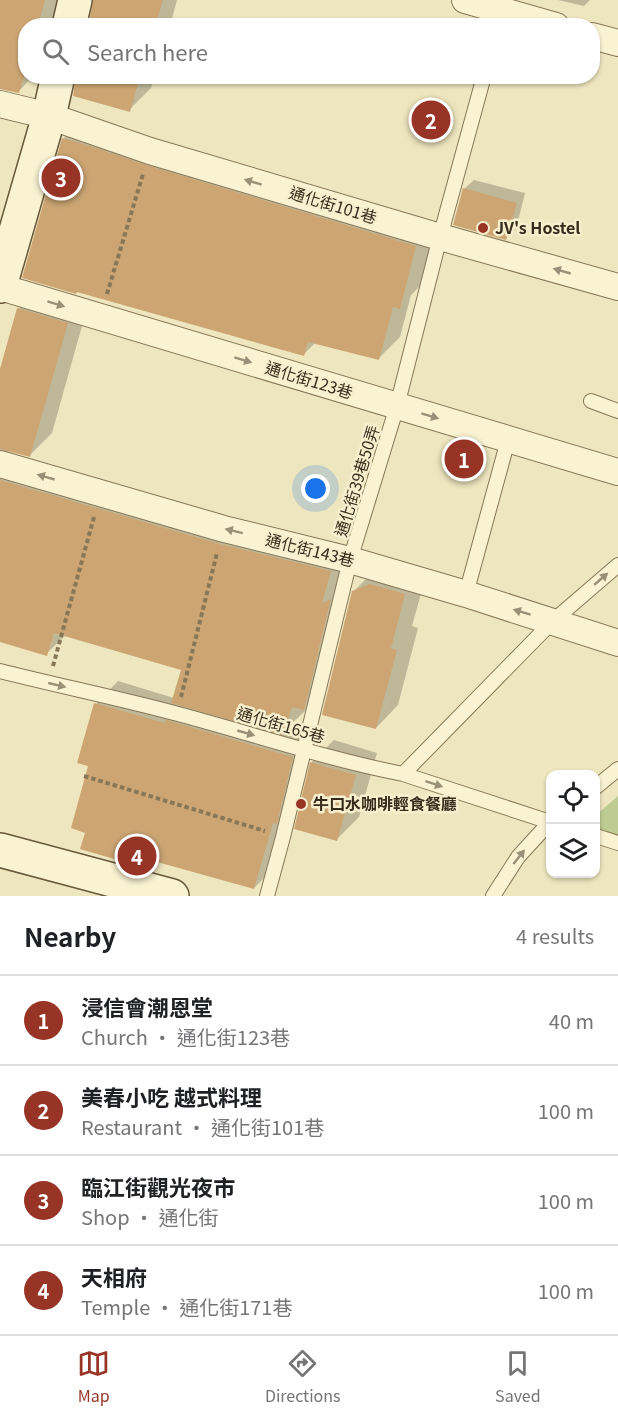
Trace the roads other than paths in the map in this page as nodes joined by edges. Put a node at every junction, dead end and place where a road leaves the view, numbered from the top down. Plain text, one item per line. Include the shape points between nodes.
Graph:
1 (75, 0) edge
2 (465, 0) edge
3 (501, 12) edge
4 (71, 18) edge
5 (525, 18) edge
6 (600, 38) edge
7 (618, 43) edge
8 (56, 84) edge
9 (482, 84) edge
10 (0, 105) edge
11 (49, 116) junction
12 (440, 237) junction
13 (0, 286) edge
14 (618, 287) edge
15 (591, 401) dead end
16 (397, 406) junction
17 (618, 411) edge
18 (508, 440) junction
19 (0, 464) edge
20 (618, 472) edge
21 (350, 560) junction
22 (618, 565) edge
23 (466, 594) junction
24 (553, 621) junction
25 (618, 643) edge
26 (0, 671) edge
27 (304, 749) junction
28 (618, 769) edge
29 (404, 774) junction
30 (600, 784) edge
31 (546, 821) edge
32 (548, 824) edge
33 (600, 837) edge
34 (618, 843) edge
35 (0, 850) edge
36 (172, 896) edge
37 (267, 896) edge
38 (493, 896) edge

1 - 4 street
2 - 3 street
3 - 5 street
6 - 7 street
8 - 11 street
9 - 12 lane, 通化街39巷50弄
10 - 11 street, 通化街101巷
12 -> 11 street, 通化街101巷 via 150,151
11 - 13 street
14 -> 12 street, 通化街101巷
12 - 16 lane, 通化街39巷50弄
13 -> 16 street, 通化街123巷
15 - 17 lane
16 -> 18 street, 通化街123巷
16 - 21 lane, 通化街39巷50弄
18 - 20 street, 通化街123巷
18 - 23 lane
21 -> 19 street, 通化街143巷 via 224,529
21 - 23 street, 通化街143巷
21 - 27 lane, 通化街39巷50弄
24 -> 22 lane
24 -> 23 street, 通化街143巷
24 - 25 street, 通化街143巷
24 - 29 lane
26 -> 27 lane, 通化街165巷 via 176,713
27 - 29 lane, 通化街165巷
27 - 37 lane, 通化街39巷50弄
28 - 30 lane
29 -> 31 lane, 通化街165巷
38 -> 32 lane via 518,857
33 - 34 lane
35 - 36 street

